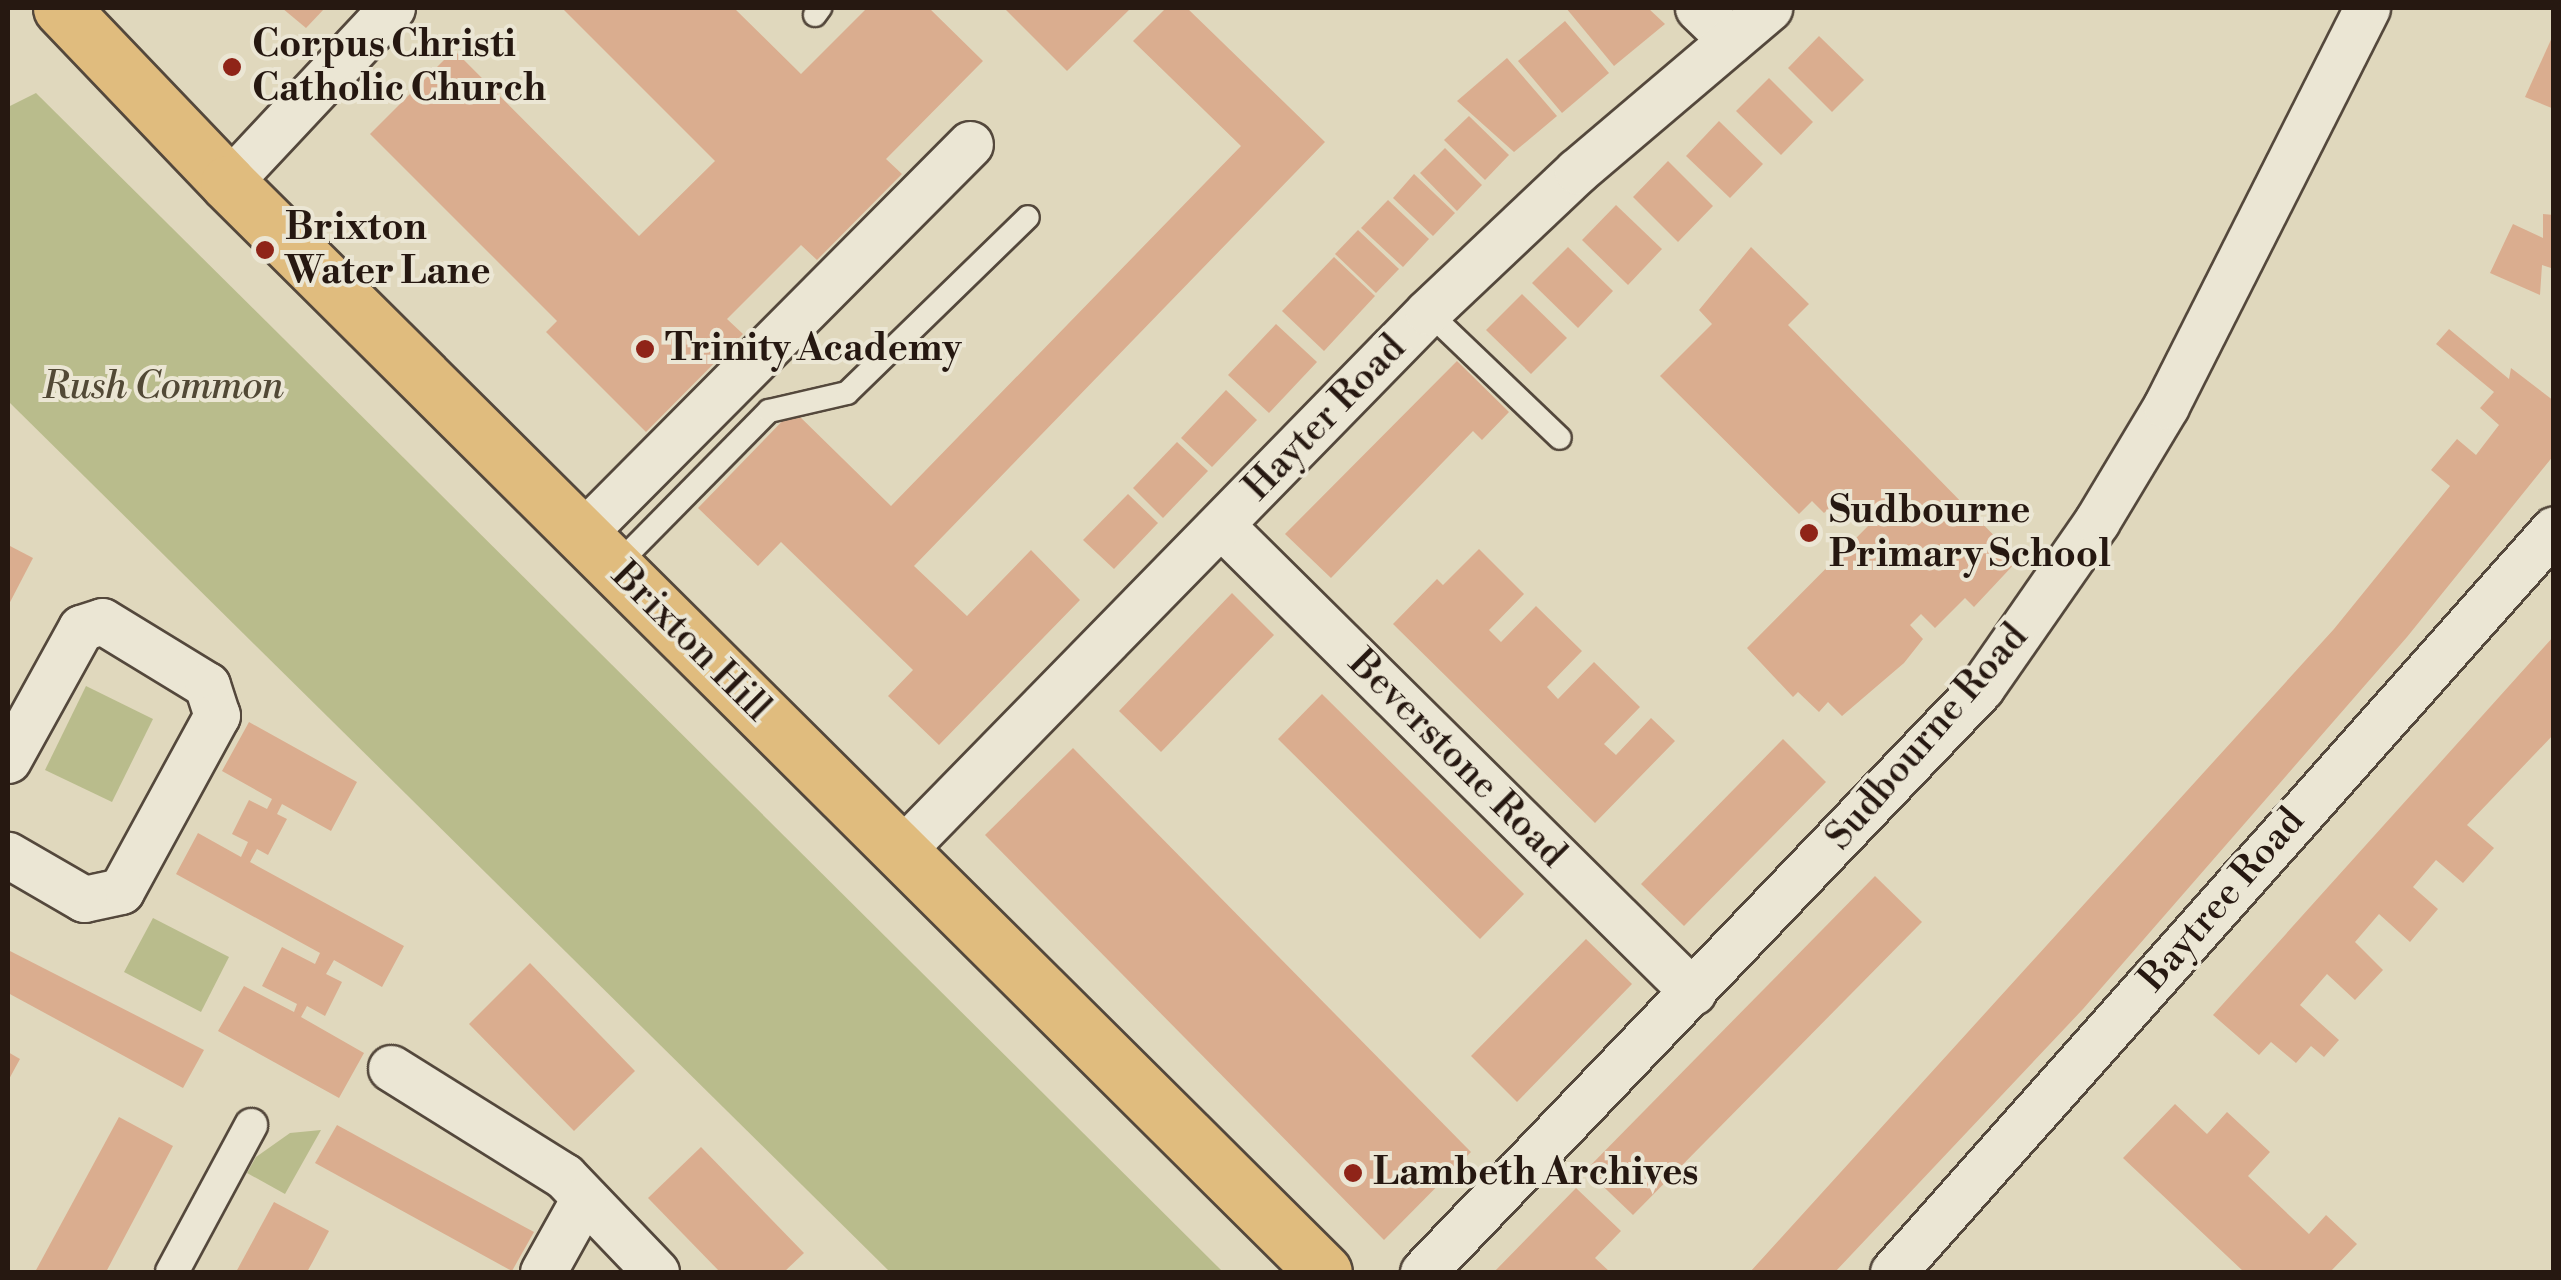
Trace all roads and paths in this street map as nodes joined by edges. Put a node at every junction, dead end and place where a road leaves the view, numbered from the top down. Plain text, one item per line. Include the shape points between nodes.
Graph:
1 (62, 8) edge
2 (392, 8) edge
3 (1698, 8) edge
4 (1770, 8) edge
5 (2367, 8) edge
6 (1731, 40) junction
7 (970, 144) dead end
8 (228, 182) junction
9 (1028, 216) dead end
10 (1428, 312) junction
11 (1560, 438) dead end
12 (1221, 525) junction
13 (2554, 529) edge
14 (599, 551) junction
15 (8, 760) edge
16 (902, 850) junction
17 (8, 855) edge
18 (1693, 992) junction
19 (391, 1068) dead end
20 (251, 1125) dead end
21 (583, 1200) junction
22 (172, 1272) edge
23 (543, 1272) edge
24 (656, 1272) edge
25 (1324, 1272) edge
26 (1423, 1272) edge
27 (1894, 1272) edge

1 - 8 highway, Brixton Hill
2 - 8 street
3 - 6 street
4 - 6 street, Hayter Road
5 - 18 street, Sudbourne Road via 2212,324 2044,602 1981,688
6 - 10 street, Hayter Road via 1576,171
7 - 14 street
8 - 14 highway, Brixton Hill
9 - 14 lane via 848,393 770,411
10 - 11 lane
10 - 12 street, Hayter Road
12 - 16 street, Hayter Road
12 - 18 street, Beverstone Road
13 - 27 street, Baytree Road
14 - 16 highway, Brixton Hill
15 - 17 street via 81,628 102,621 206,684 217,715 120,892 84,899
16 - 25 highway, Brixton Hill
18 - 26 street, Sudbourne Road
19 - 21 street via 516,1140 564,1176
20 - 22 street
21 - 23 street
21 - 24 street

